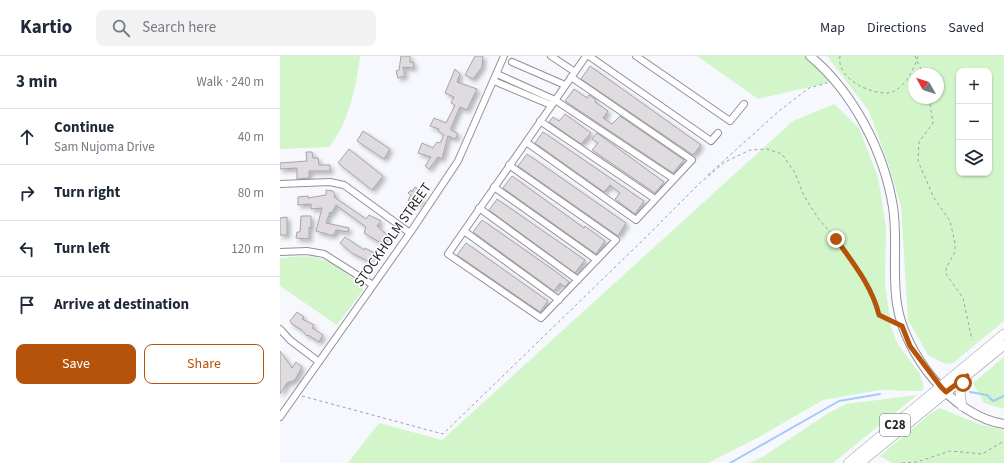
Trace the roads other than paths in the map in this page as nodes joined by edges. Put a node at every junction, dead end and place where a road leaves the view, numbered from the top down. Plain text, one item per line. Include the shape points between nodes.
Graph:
1 (504, 56) edge
2 (551, 56) edge
3 (588, 56) edge
4 (636, 56) edge
5 (810, 56) edge
6 (512, 62) dead end
7 (497, 74) junction
8 (573, 75) junction
9 (494, 81) junction
10 (566, 85) junction
11 (553, 102) junction
12 (744, 104) dead end
13 (540, 121) junction
14 (718, 133) dead end
15 (526, 142) junction
16 (509, 165) junction
17 (674, 179) junction
18 (280, 184) edge
19 (494, 187) junction
20 (655, 199) junction
21 (479, 208) junction
22 (464, 231) junction
23 (410, 233) junction
24 (280, 252) edge
25 (597, 260) junction
26 (578, 280) junction
27 (373, 285) junction
28 (559, 300) junction
29 (280, 329) edge
30 (1004, 334) edge
31 (1004, 345) edge
32 (319, 362) junction
33 (967, 376) junction
34 (943, 390) junction
35 (962, 406) junction
36 (281, 414) edge
37 (1004, 424) edge
38 (848, 463) edge
39 (860, 463) edge

1 - 7 street, STOCKHOLM STREET
2 - 8 street
3 - 8 street
3 - 14 street via 711,141
4 - 12 street via 730,121
5 - 34 main road via 835,81 870,137 884,173 893,208 896,297 902,326 910,346
6 - 10 street
7 - 9 street, STOCKHOLM STREET
7 - 11 street
8 - 10 street
8 - 17 street via 692,160
9 - 11 street
9 - 23 street, STOCKHOLM STREET via 458,161
10 - 11 street
11 - 13 street
11 - 17 street
13 - 15 street
13 - 20 street
15 - 16 street
15 - 20 street via 636,220
16 - 19 street
16 - 25 street via 616,240
17 - 20 street
18 - 23 street via 330,182 344,185
19 - 21 street
19 - 25 street
21 - 22 street
21 - 26 street
22 - 28 street
22 - 28 street via 448,254 541,318
23 - 27 street, STOCKHOLM STREET
24 - 27 street via 307,251 324,254
25 - 26 street
26 - 28 street
27 - 32 street, STOCKHOLM STREET
29 - 32 street
30 - 34 main road, C28
31 - 33 main road, C28
32 - 36 street, STOCKHOLM STREET
33 - 34 main road, C28
33 - 35 main road via 960,393
34 - 35 main road
34 - 38 main road, C28
34 - 39 main road, C28
35 - 37 main road via 983,418

